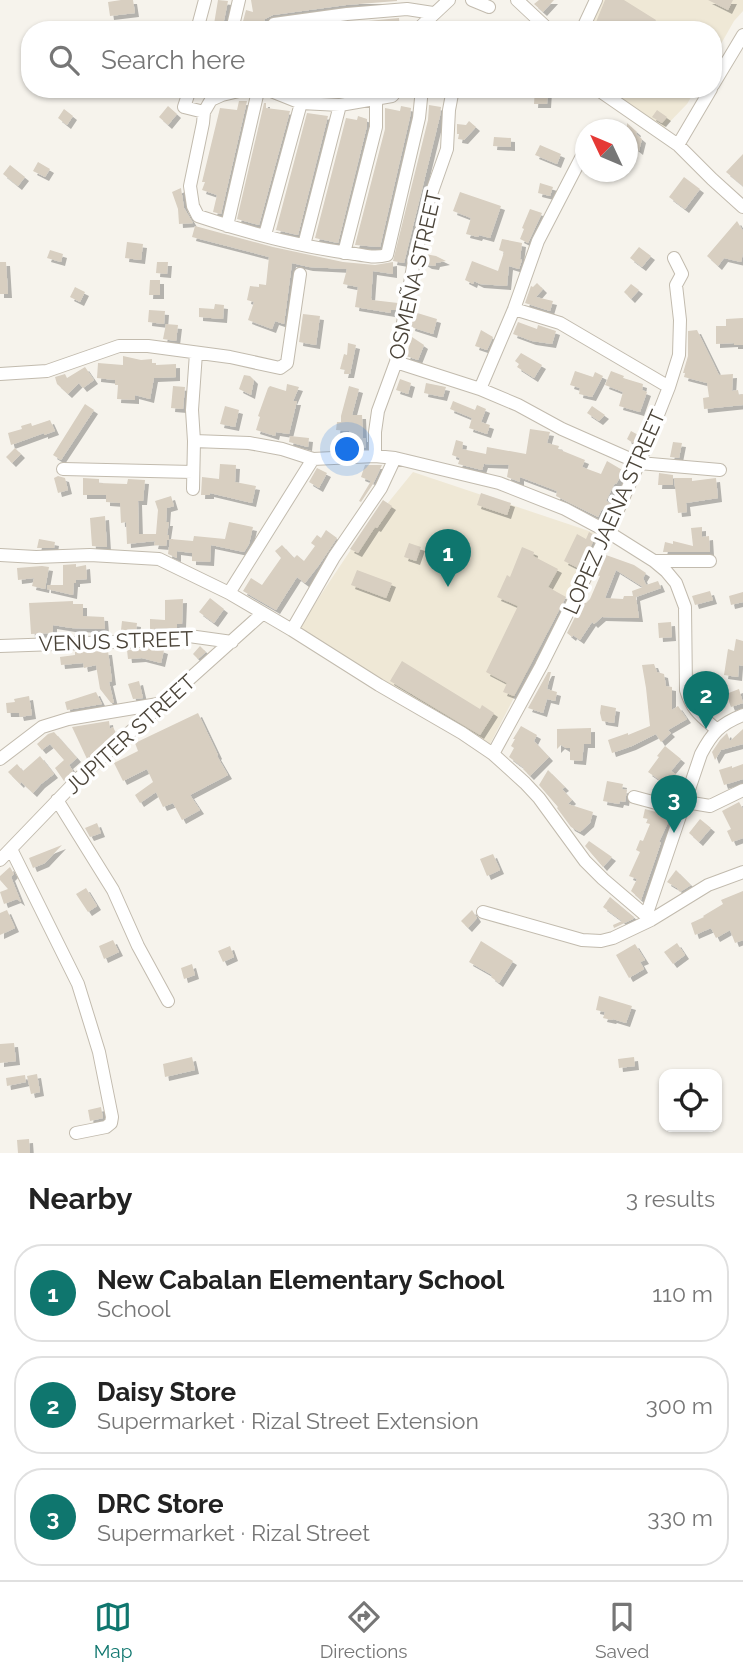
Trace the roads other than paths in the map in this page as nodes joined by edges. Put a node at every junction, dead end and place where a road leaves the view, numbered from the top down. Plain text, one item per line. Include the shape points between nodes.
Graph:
1 (205, 0) edge
2 (239, 0) edge
3 (449, 0) edge
4 (472, 0) edge
5 (517, 0) edge
6 (596, 0) edge
7 (489, 7) dead end
8 (433, 13) junction
9 (199, 21) edge
10 (234, 21) edge
11 (296, 21) edge
12 (425, 21) edge
13 (539, 21) edge
14 (586, 21) edge
15 (743, 35) edge
16 (722, 70) edge
17 (187, 98) edge
18 (215, 98) edge
19 (256, 98) edge
20 (288, 98) edge
21 (384, 98) edge
22 (421, 98) edge
23 (452, 98) edge
24 (610, 98) edge
25 (706, 98) edge
26 (376, 100) junction
27 (301, 103) junction
28 (340, 105) junction
29 (204, 112) junction
30 (678, 145) junction
31 (575, 170) edge
32 (743, 207) edge
33 (226, 226) junction
34 (265, 235) junction
35 (304, 245) junction
36 (344, 253) junction
37 (674, 258) dead end
38 (300, 274) dead end
39 (514, 309) junction
40 (196, 353) junction
41 (396, 362) junction
42 (0, 374) edge
43 (669, 387) junction
44 (480, 389) junction
45 (194, 441) junction
46 (375, 456) junction
47 (313, 458) junction
48 (395, 458) junction
49 (639, 463) junction
50 (63, 469) dead end
51 (720, 470) dead end
52 (193, 472) junction
53 (193, 489) dead end
54 (608, 532) junction
55 (0, 555) edge
56 (654, 561) junction
57 (710, 561) dead end
58 (229, 593) junction
59 (263, 613) junction
60 (292, 630) junction
61 (232, 642) junction
62 (0, 646) edge
63 (164, 703) junction
64 (743, 715) edge
65 (716, 729) junction
66 (493, 754) junction
67 (0, 758) edge
68 (743, 790) edge
69 (634, 797) dead end
70 (57, 800) junction
71 (684, 806) junction
72 (11, 849) junction
73 (0, 860) edge
74 (743, 872) edge
75 (483, 912) dead end
76 (648, 918) junction
77 (168, 1002) dead end
78 (76, 1133) dead end

1 - 9 street
2 - 10 street
3 - 8 street
4 - 7 street
5 - 13 street
6 - 14 street
8 - 11 street via 407,9
8 - 12 street
15 - 16 street
17 - 29 street via 184,107
18 - 29 street
19 - 33 street
20 - 27 street
21 - 26 street
22 - 36 street via 387,255
23 - 41 street, OSMEÑA STREET via 447,149 414,261
24 - 30 street
25 - 30 street
26 - 28 street
26 - 36 street via 376,127
27 - 28 street
27 - 34 street
28 - 35 street
29 - 33 street via 190,186 192,206 198,216
30 - 32 street
31 - 39 street via 538,241
33 - 34 street
34 - 35 street
35 - 36 street
37 - 43 street, LOPEZ JAENA STREET via 682,274 676,285 679,355
38 - 40 street via 284,366
39 - 43 street via 560,323
39 - 44 street
40 - 42 street via 119,346 47,371
40 - 45 street
41 - 44 street
41 - 46 street, OSMEÑA STREET via 378,411
43 - 49 street, LOPEZ JAENA STREET
44 - 49 street
45 - 47 street via 249,443
45 - 52 street
46 - 47 street
46 - 48 street
47 - 58 street
48 - 54 street via 499,483
48 - 60 street
49 - 51 street
49 - 54 street, LOPEZ JAENA STREET
50 - 52 street
52 - 53 street
54 - 56 street
54 - 66 street, LOPEZ JAENA STREET
55 - 58 street via 159,559
56 - 57 street
56 - 65 street via 676,583 685,607 690,702
58 - 59 street
59 - 60 street
59 - 61 street, JUPITER STREET
60 - 66 street
61 - 62 street, VENUS STREET via 189,636
61 - 63 street, JUPITER STREET
63 - 67 street via 42,727
63 - 70 street, JUPITER STREET
64 - 65 street
65 - 71 street via 693,773
66 - 76 street via 539,798 585,861
68 - 71 street via 710,806
69 - 71 street
70 - 72 street, JUPITER STREET
70 - 77 street via 113,890
71 - 76 street
72 - 73 street, JUPITER STREET
72 - 78 street via 78,984 99,1052 111,1123
74 - 76 street via 708,884
75 - 76 street via 590,941 613,938

